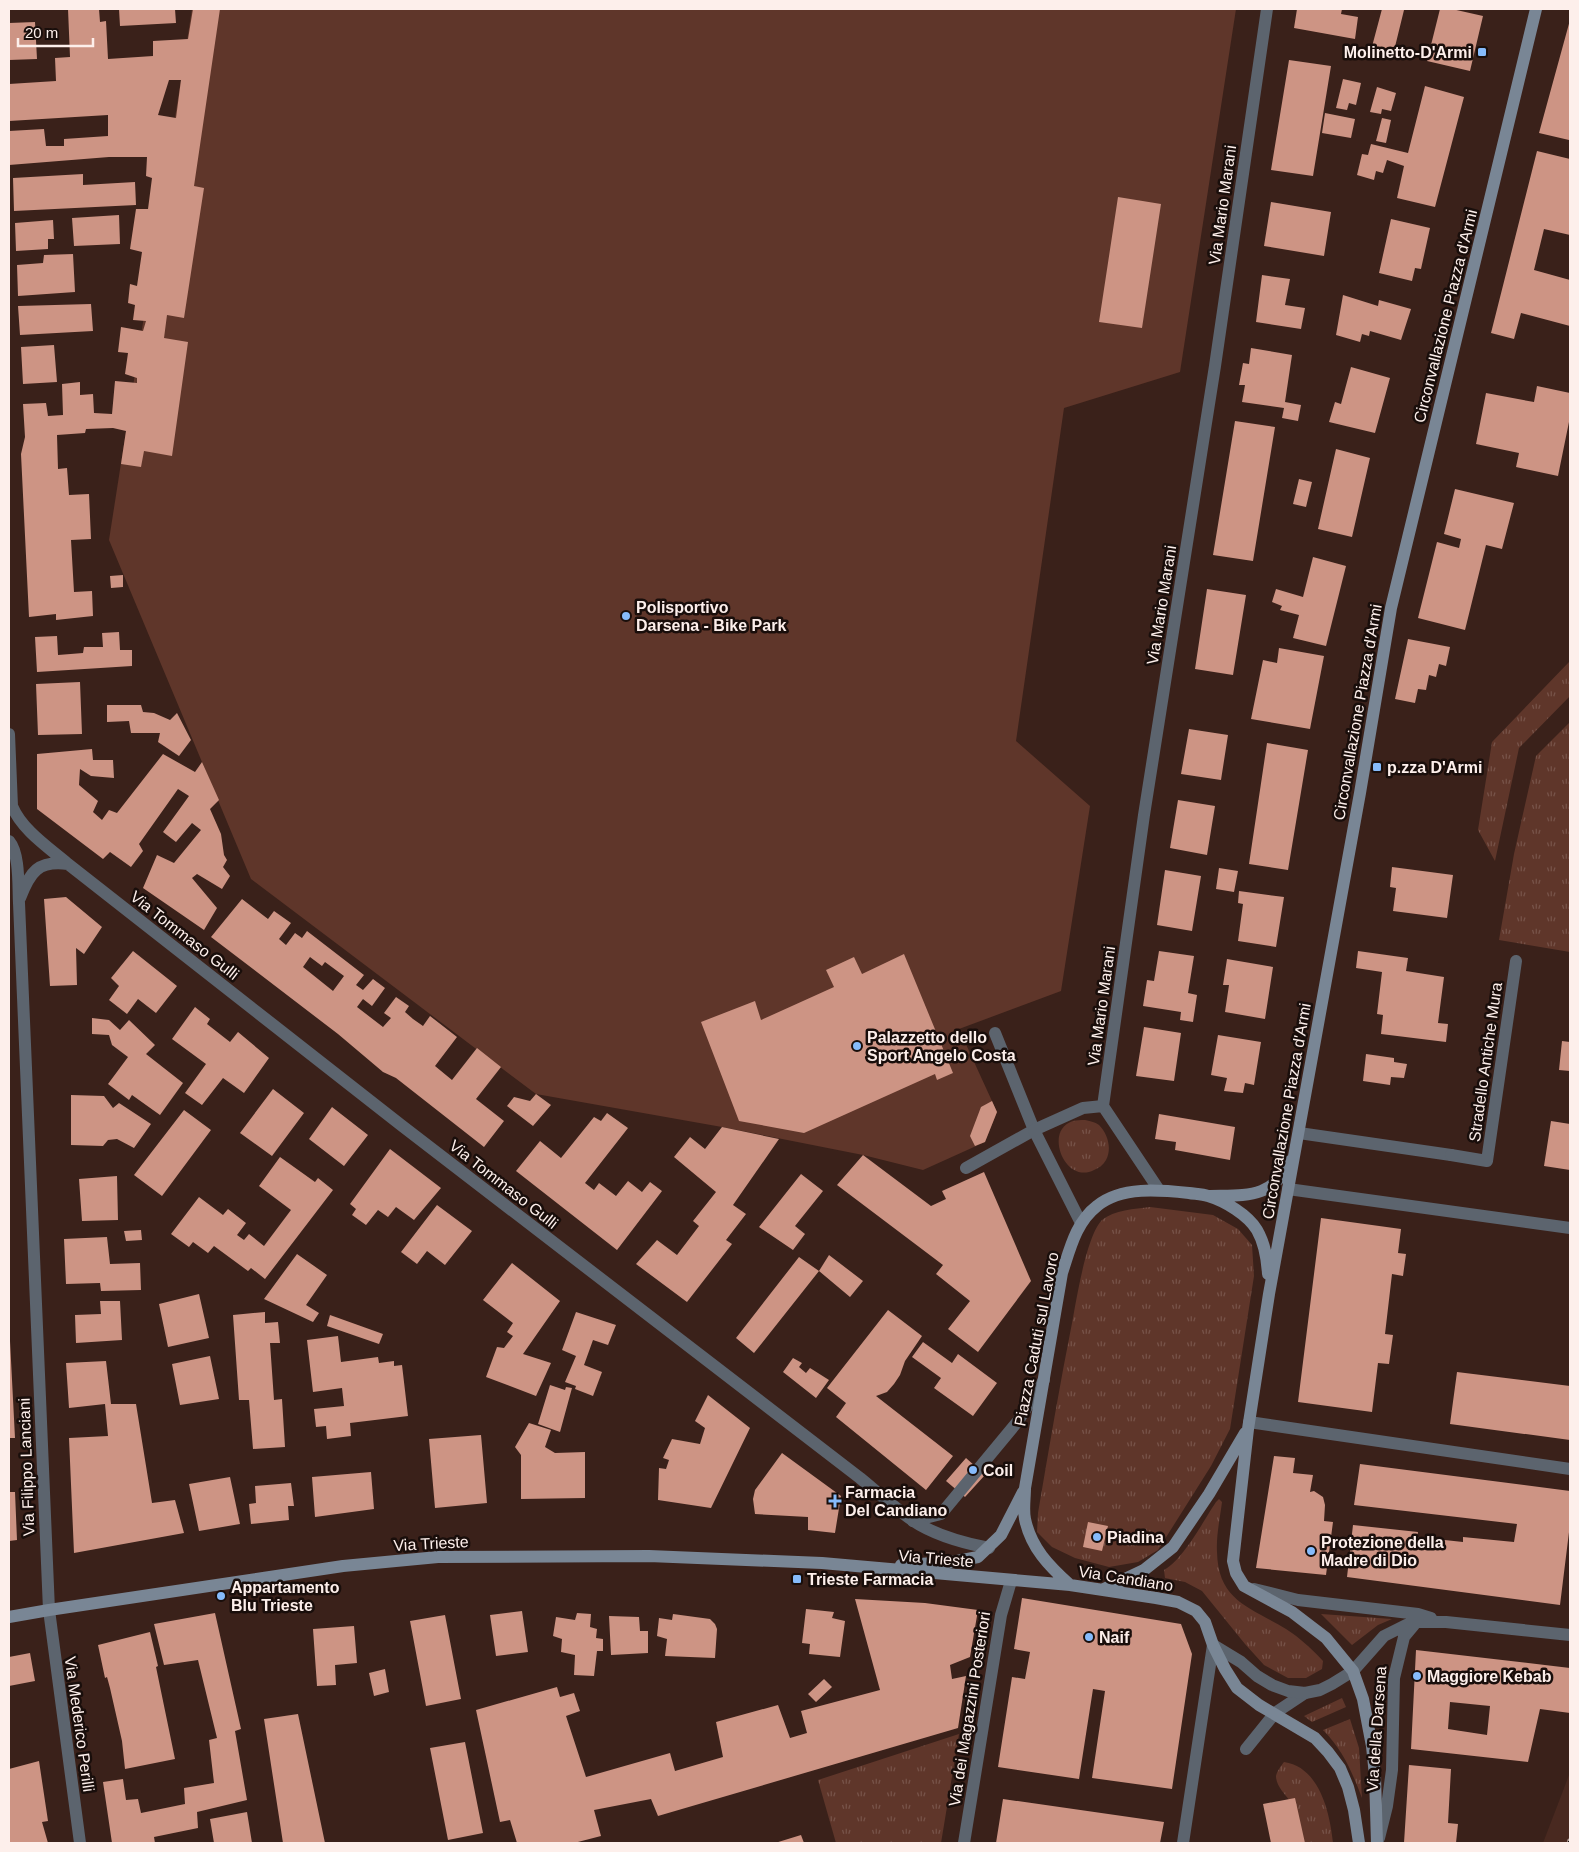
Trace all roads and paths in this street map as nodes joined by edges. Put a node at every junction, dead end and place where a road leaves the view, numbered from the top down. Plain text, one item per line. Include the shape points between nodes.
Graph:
1 (1267, 9) edge
2 (1536, 9) edge
3 (9, 734) edge
4 (12, 811) edge
5 (9, 842) edge
6 (68, 864) junction
7 (19, 903) junction
8 (1516, 961) dead end
9 (995, 1032) dead end
10 (1103, 1106) junction
11 (1034, 1130) junction
12 (1299, 1133) junction
13 (1296, 1149) junction
14 (966, 1168) dead end
15 (1288, 1189) junction
16 (1159, 1190) junction
17 (1208, 1196) junction
18 (1081, 1223) junction
19 (1570, 1228) edge
20 (1269, 1294) junction
21 (1044, 1380) junction
22 (1248, 1425) junction
23 (1570, 1469) edge
24 (1025, 1488) junction
25 (913, 1520) junction
26 (989, 1548) junction
27 (859, 1567) junction
28 (1011, 1581) junction
29 (1070, 1585) junction
30 (1244, 1586) junction
31 (1104, 1589) junction
32 (48, 1610) junction
33 (9, 1617) edge
34 (1417, 1622) junction
35 (1446, 1622) junction
36 (1570, 1635) edge
37 (1213, 1645) junction
38 (1353, 1671) junction
39 (1305, 1693) junction
40 (1274, 1713) junction
41 (1246, 1749) dead end
42 (80, 1843) edge
43 (964, 1843) edge
44 (1183, 1843) edge
45 (1359, 1843) edge
46 (1377, 1843) edge

1 - 10 street, Via Mario Marani
2 - 12 street, Circonvallazione Piazza d'Armi via 1391,608
3 - 4 street
4 - 6 street, Via Tommaso Gulli via 39,840
5 - 7 street, Via Filippo Lanciani via 16,856
6 - 7 street, Via Filippo Lanciani via 54,862 40,866 30,875
6 - 25 street, Via Tommaso Gulli
7 - 32 street, Via Filippo Lanciani
8 - 12 street, Stradello Antiche Mura via 1487,1162
9 - 11 street
10 - 11 street via 1083,1108
10 - 16 street
11 - 14 street
11 - 18 street
12 - 13 street, Circonvallazione Piazza d'Armi
13 - 15 street, Circonvallazione Piazza d'Armi
13 - 17 street via 1284,1173 1267,1190 1249,1195
15 - 19 street
15 - 20 street, Circonvallazione Piazza d'Armi
16 - 17 street, Piazza Caduti sul Lavoro
16 - 18 street, Piazza Caduti sul Lavoro via 1107,1200 1096,1206
17 - 20 street, Piazza Caduti sul Lavoro via 1244,1214 1257,1230 1266,1252
18 - 21 street, Piazza Caduti sul Lavoro via 1062,1273
20 - 22 street, Circonvallazione Piazza d'Armi
21 - 24 street, Piazza Caduti sul Lavoro
21 - 25 street via 1018,1421 941,1514
22 - 23 street
22 - 30 street, Circonvallazione Piazza d'Armi via 1233,1562
22 - 31 street, Circonvallazione Piazza d'Armi via 1209,1494 1173,1547 1144,1570
24 - 26 street, Piazza Caduti sul Lavoro via 1001,1536
24 - 29 street, Piazza Caduti sul Lavoro via 1024,1518 1032,1540 1042,1559
25 - 26 street, Via Tommaso Gulli via 929,1530
26 - 27 street, Via Trieste via 966,1560
27 - 28 street, Via Trieste
27 - 32 street, Via Trieste via 648,1556 438,1556 343,1566
28 - 29 street, Via Candiano
28 - 43 street, Via dei Magazzini Posteriori via 1001,1615
29 - 31 street, Via Candiano
30 - 35 street via 1298,1600 1418,1614
30 - 38 street, Via della Darsena via 1292,1612 1326,1638
31 - 37 street, Via Candiano via 1178,1602 1196,1611 1205,1622
32 - 33 street, Via Trieste
32 - 42 street, Via Mederico Perilli
34 - 35 street
34 - 38 street via 1384,1636
34 - 46 street, Via della Darsena via 1404,1637 1394,1678 1392,1770
35 - 36 street
37 - 39 street via 1272,1685
37 - 40 street, Via della Darsena via 1237,1688
37 - 44 street
38 - 39 street via 1320,1690
38 - 46 street, Via della Darsena via 1363,1699 1372,1746
39 - 40 street
40 - 41 street
40 - 45 street, Via della Darsena via 1314,1738 1340,1768 1352,1802

